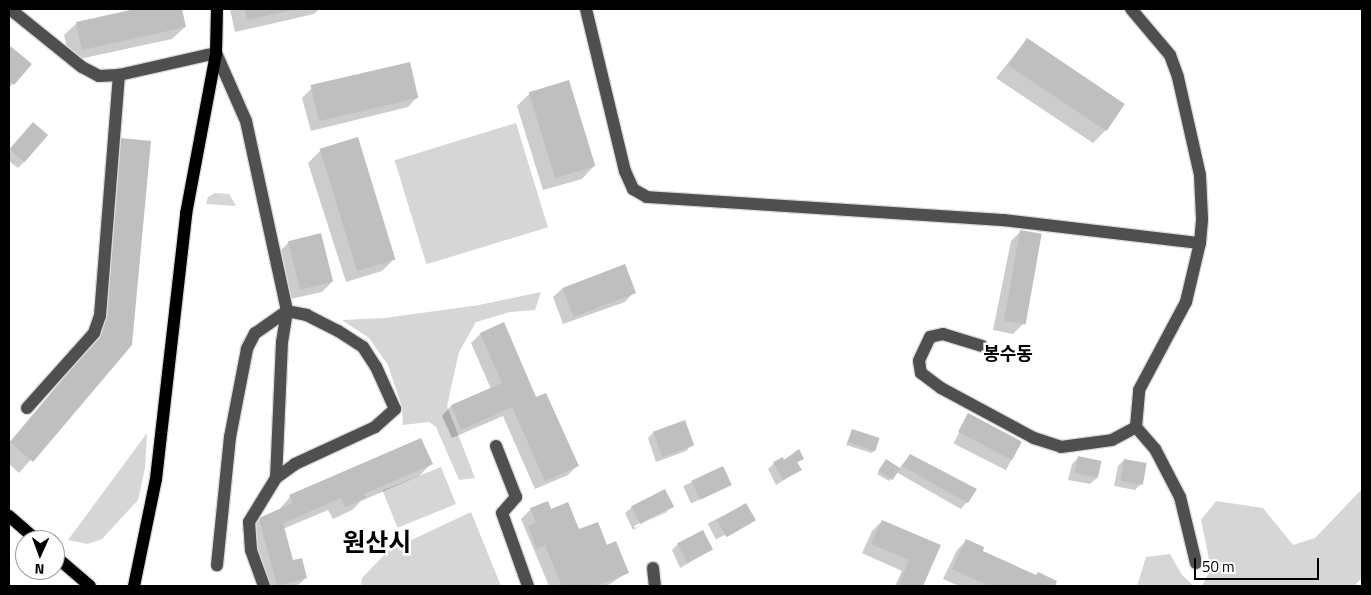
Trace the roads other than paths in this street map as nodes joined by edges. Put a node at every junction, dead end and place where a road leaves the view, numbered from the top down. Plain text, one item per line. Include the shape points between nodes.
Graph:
1 (10, 9) edge
2 (217, 9) edge
3 (586, 9) edge
4 (1131, 9) edge
5 (216, 53) junction
6 (119, 75) junction
7 (1200, 243) junction
8 (287, 311) junction
9 (982, 346) dead end
10 (27, 408) dead end
11 (1136, 427) junction
12 (496, 446) dead end
13 (276, 478) junction
14 (9, 516) edge
15 (25, 530) edge
16 (1196, 563) dead end
17 (65, 565) edge
18 (217, 565) dead end
19 (653, 568) dead end
20 (90, 586) edge
21 (134, 586) edge
22 (264, 586) edge
23 (528, 586) edge
24 (655, 586) edge

1 - 6 street via 82,67 99,76
2 - 5 main road
3 - 7 street via 625,171 633,189 647,196 1003,220
4 - 7 street via 1170,55 1178,77 1200,175
5 - 6 street
5 - 8 street via 246,121
5 - 21 main road via 186,214 156,480
6 - 10 street via 100,316 94,333
7 - 11 street via 1186,302 1139,390
8 - 13 street via 282,342
8 - 13 street via 307,315 363,347 395,409 375,427 295,464
8 - 18 street via 255,333 247,349 230,437
9 - 11 street via 943,334 930,337 919,361 921,373 941,388 1034,438 1060,447 1112,440
11 - 16 street via 1154,448 1180,497
12 - 23 street via 516,497 502,514
13 - 22 street via 249,522 251,550
14 - 15 main road
17 - 20 main road
19 - 24 street

